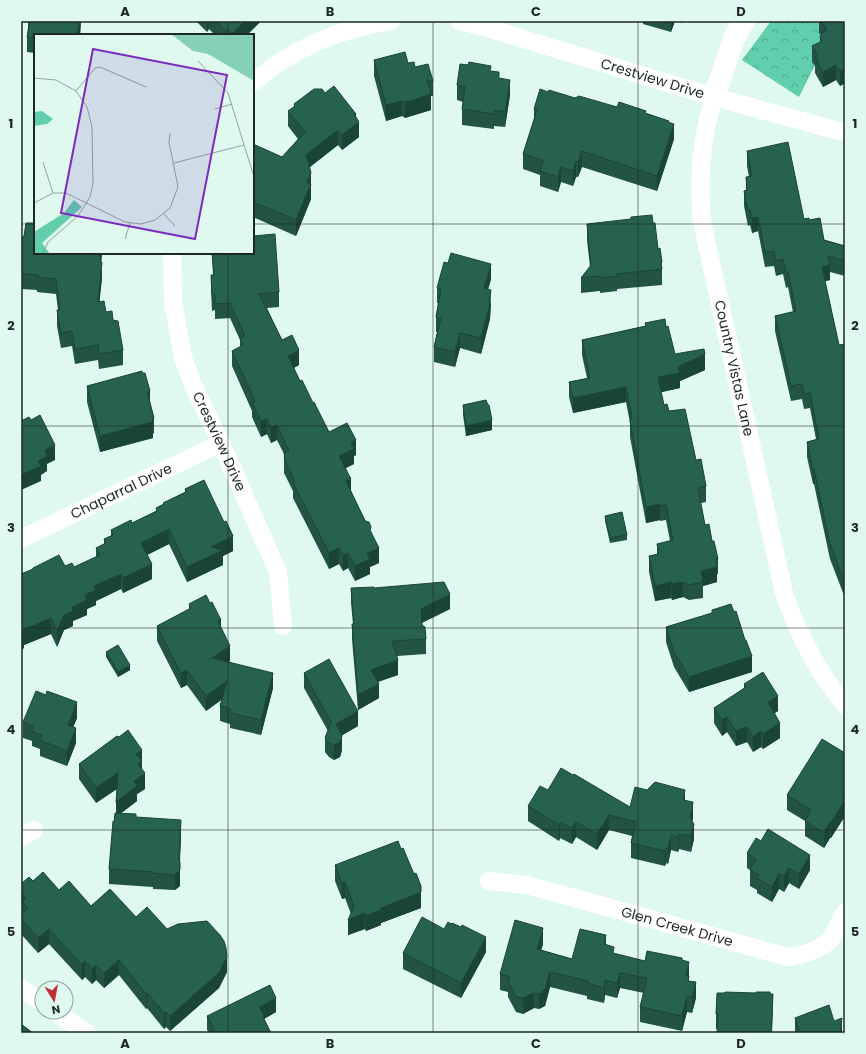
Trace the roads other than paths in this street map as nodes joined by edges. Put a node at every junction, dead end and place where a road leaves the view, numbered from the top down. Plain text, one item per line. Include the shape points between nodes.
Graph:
1 (391, 21) edge
2 (460, 21) edge
3 (744, 21) edge
4 (254, 82) edge
5 (714, 97) junction
6 (845, 131) edge
7 (172, 254) edge
8 (221, 444) junction
9 (21, 539) edge
10 (283, 626) dead end
11 (845, 705) edge
12 (489, 881) dead end
13 (845, 912) edge
14 (21, 988) edge
15 (34, 997) edge
16 (68, 1020) edge
17 (87, 1033) edge

1 - 4 street via 357,28 313,44 279,63
2 - 5 street, Crestview Drive
3 - 5 street, Country Vistas Lane via 734,38
5 - 6 street, Crestview Drive
5 - 11 street, Country Vistas Lane via 704,133 702,152 702,222 784,593 801,637 815,664
7 - 8 street, Crestview Drive via 172,302 183,358
8 - 9 street, Chaparral Drive
8 - 10 street, Crestview Drive via 278,572
12 - 13 street, Glen Creek Drive via 527,885 788,957 810,952 830,939
14 - 15 street
16 - 17 street

